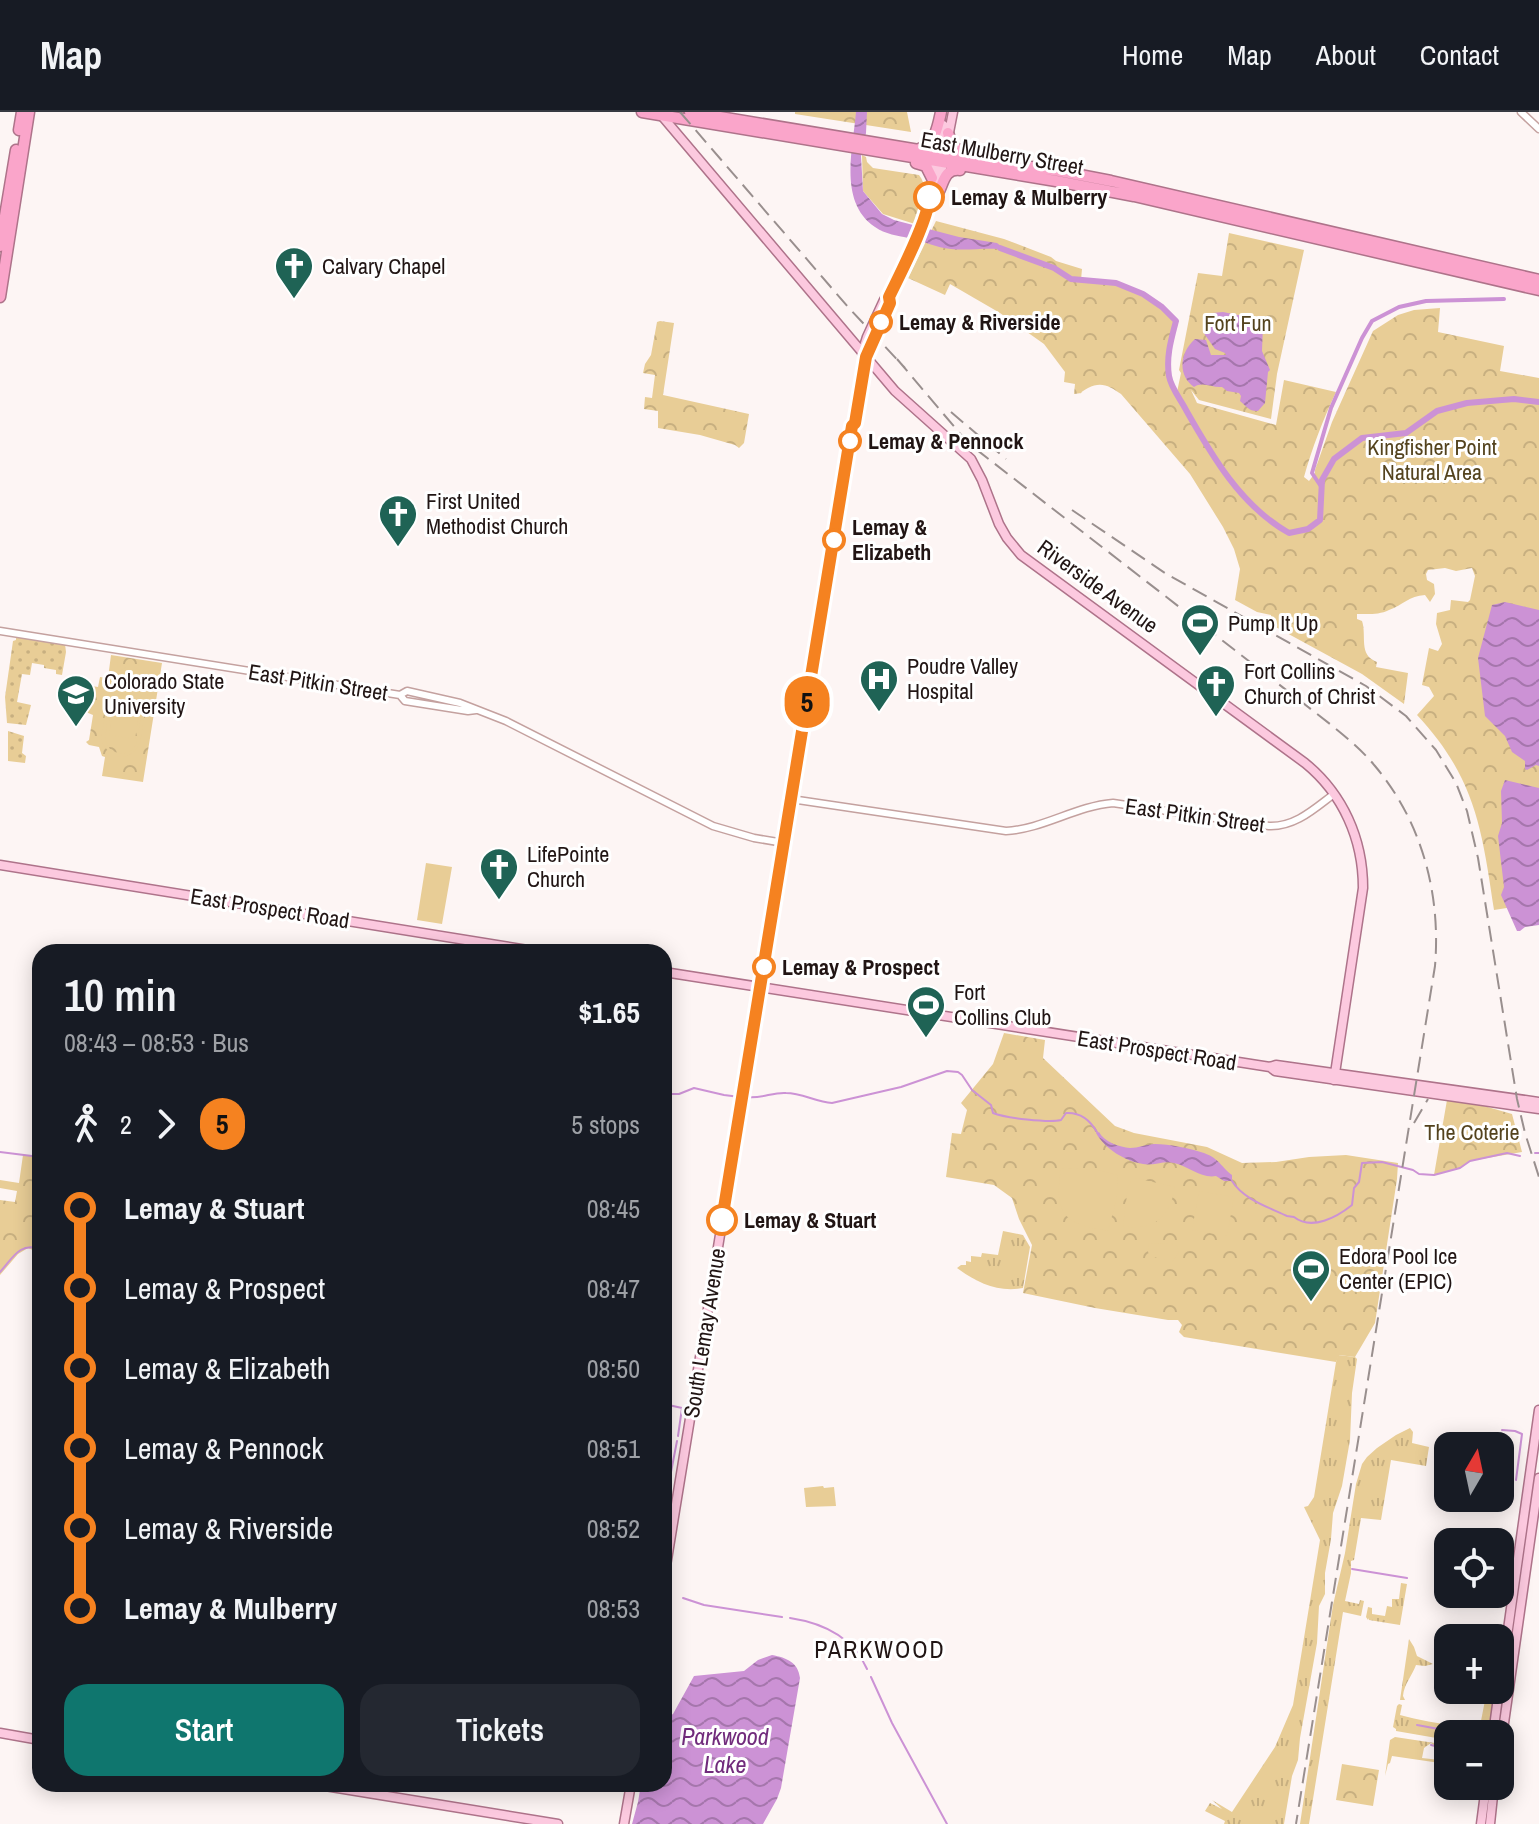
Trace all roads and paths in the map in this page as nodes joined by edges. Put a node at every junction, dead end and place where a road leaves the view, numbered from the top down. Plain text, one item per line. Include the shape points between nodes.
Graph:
1 (26, 112) edge
2 (642, 112) edge
3 (943, 112) edge
4 (953, 112) edge
5 (1521, 112) edge
6 (661, 114) edge
7 (686, 116) edge
8 (1539, 129) edge
9 (676, 132) junction
10 (948, 133) junction
11 (878, 147) junction
12 (914, 149) junction
13 (891, 154) junction
14 (940, 158) junction
15 (994, 168) junction
16 (1061, 177) junction
17 (932, 178) junction
18 (933, 200) junction
19 (7, 208) edge
20 (0, 246) edge
21 (1409, 260) junction
22 (1465, 263) junction
23 (1539, 280) edge
24 (1539, 288) edge
25 (0, 292) edge
26 (864, 354) junction
27 (879, 373) junction
28 (863, 377) junction
29 (852, 426) junction
30 (0, 631) edge
31 (1334, 794) junction
32 (791, 797) junction
33 (784, 843) junction
34 (0, 865) edge
35 (490, 944) edge
36 (672, 973) edge
37 (760, 987) junction
38 (1338, 1054) junction
39 (1334, 1077) junction
40 (1372, 1079) junction
41 (1539, 1102) edge
42 (1539, 1109) edge
43 (1539, 1410) edge
44 (1539, 1435) edge
45 (1539, 1445) edge
46 (1539, 1478) edge
47 (1520, 1518) junction
48 (672, 1529) edge
49 (1524, 1576) junction
50 (1508, 1624) edge
51 (1504, 1720) edge
52 (0, 1733) edge
53 (32, 1739) edge
54 (362, 1792) edge
55 (630, 1792) edge
56 (1487, 1800) edge
57 (1492, 1800) edge
58 (558, 1824) edge
59 (624, 1824) edge
60 (1481, 1824) edge
61 (1490, 1824) edge

1 - 19 highway
1 - 19 highway
2 - 6 highway, East Mulberry Street
3 - 12 highway via 928,144
3 - 14 main road, South Lemay Avenue
4 - 10 main road, South Lemay Avenue
5 - 8 street
6 - 7 highway, East Mulberry Street
6 - 9 main road, Riverside Avenue
7 - 9 highway
7 - 11 highway, East Mulberry Street
9 - 26 main road, Riverside Avenue
10 - 14 main road, South Lemay Avenue
10 - 15 highway via 956,150 978,154
11 - 12 highway, East Mulberry Street
11 - 13 highway, East Mulberry Street
12 - 14 highway, East Mulberry Street
13 - 14 highway, East Mulberry Street
13 - 17 highway via 926,166
14 - 15 highway, East Mulberry Street
14 - 17 main road, South Lemay Avenue
14 - 18 main road, South Lemay Avenue
15 - 16 highway
15 - 18 highway via 949,171
16 - 21 highway, East Mulberry Street
16 - 22 highway, East Mulberry Street via 1147,189
17 - 18 main road, South Lemay Avenue
18 - 26 main road, South Lemay Avenue
19 - 20 highway
19 - 25 highway
21 - 22 highway
21 - 24 highway, East Mulberry Street
22 - 23 highway, East Mulberry Street
22 - 24 highway via 1478,272
26 - 27 main road, Riverside Avenue
26 - 28 main road, South Lemay Avenue
26 - 29 main road, South Lemay Avenue
27 - 28 main road
27 - 31 main road, Riverside Avenue via 971,459 999,524 1021,555 1300,759
28 - 29 main road, South Lemay Avenue
29 - 32 main road, South Lemay Avenue
30 - 33 street, East Pitkin Street via 438,697 525,730 700,820
31 - 32 street, East Pitkin Street via 1281,826 1113,803 1006,831
31 - 38 main road, Riverside Avenue via 1354,829 1363,880
32 - 33 main road, South Lemay Avenue
33 - 37 main road, South Lemay Avenue
34 - 35 main road, East Prospect Road
36 - 37 main road, East Prospect Road
37 - 39 main road, East Prospect Road
37 - 48 main road, South Lemay Avenue
38 - 39 main road, Riverside Avenue
38 - 40 main road via 1343,1072
39 - 40 main road, East Prospect Road
39 - 42 main road, East Prospect Road
40 - 41 main road, East Prospect Road
43 - 47 main road
44 - 45 main road
46 - 49 main road
47 - 49 main road via 1527,1524
47 - 50 main road
49 - 51 main road
52 - 53 main road
54 - 58 main road
55 - 59 main road
56 - 60 main road
57 - 61 main road

